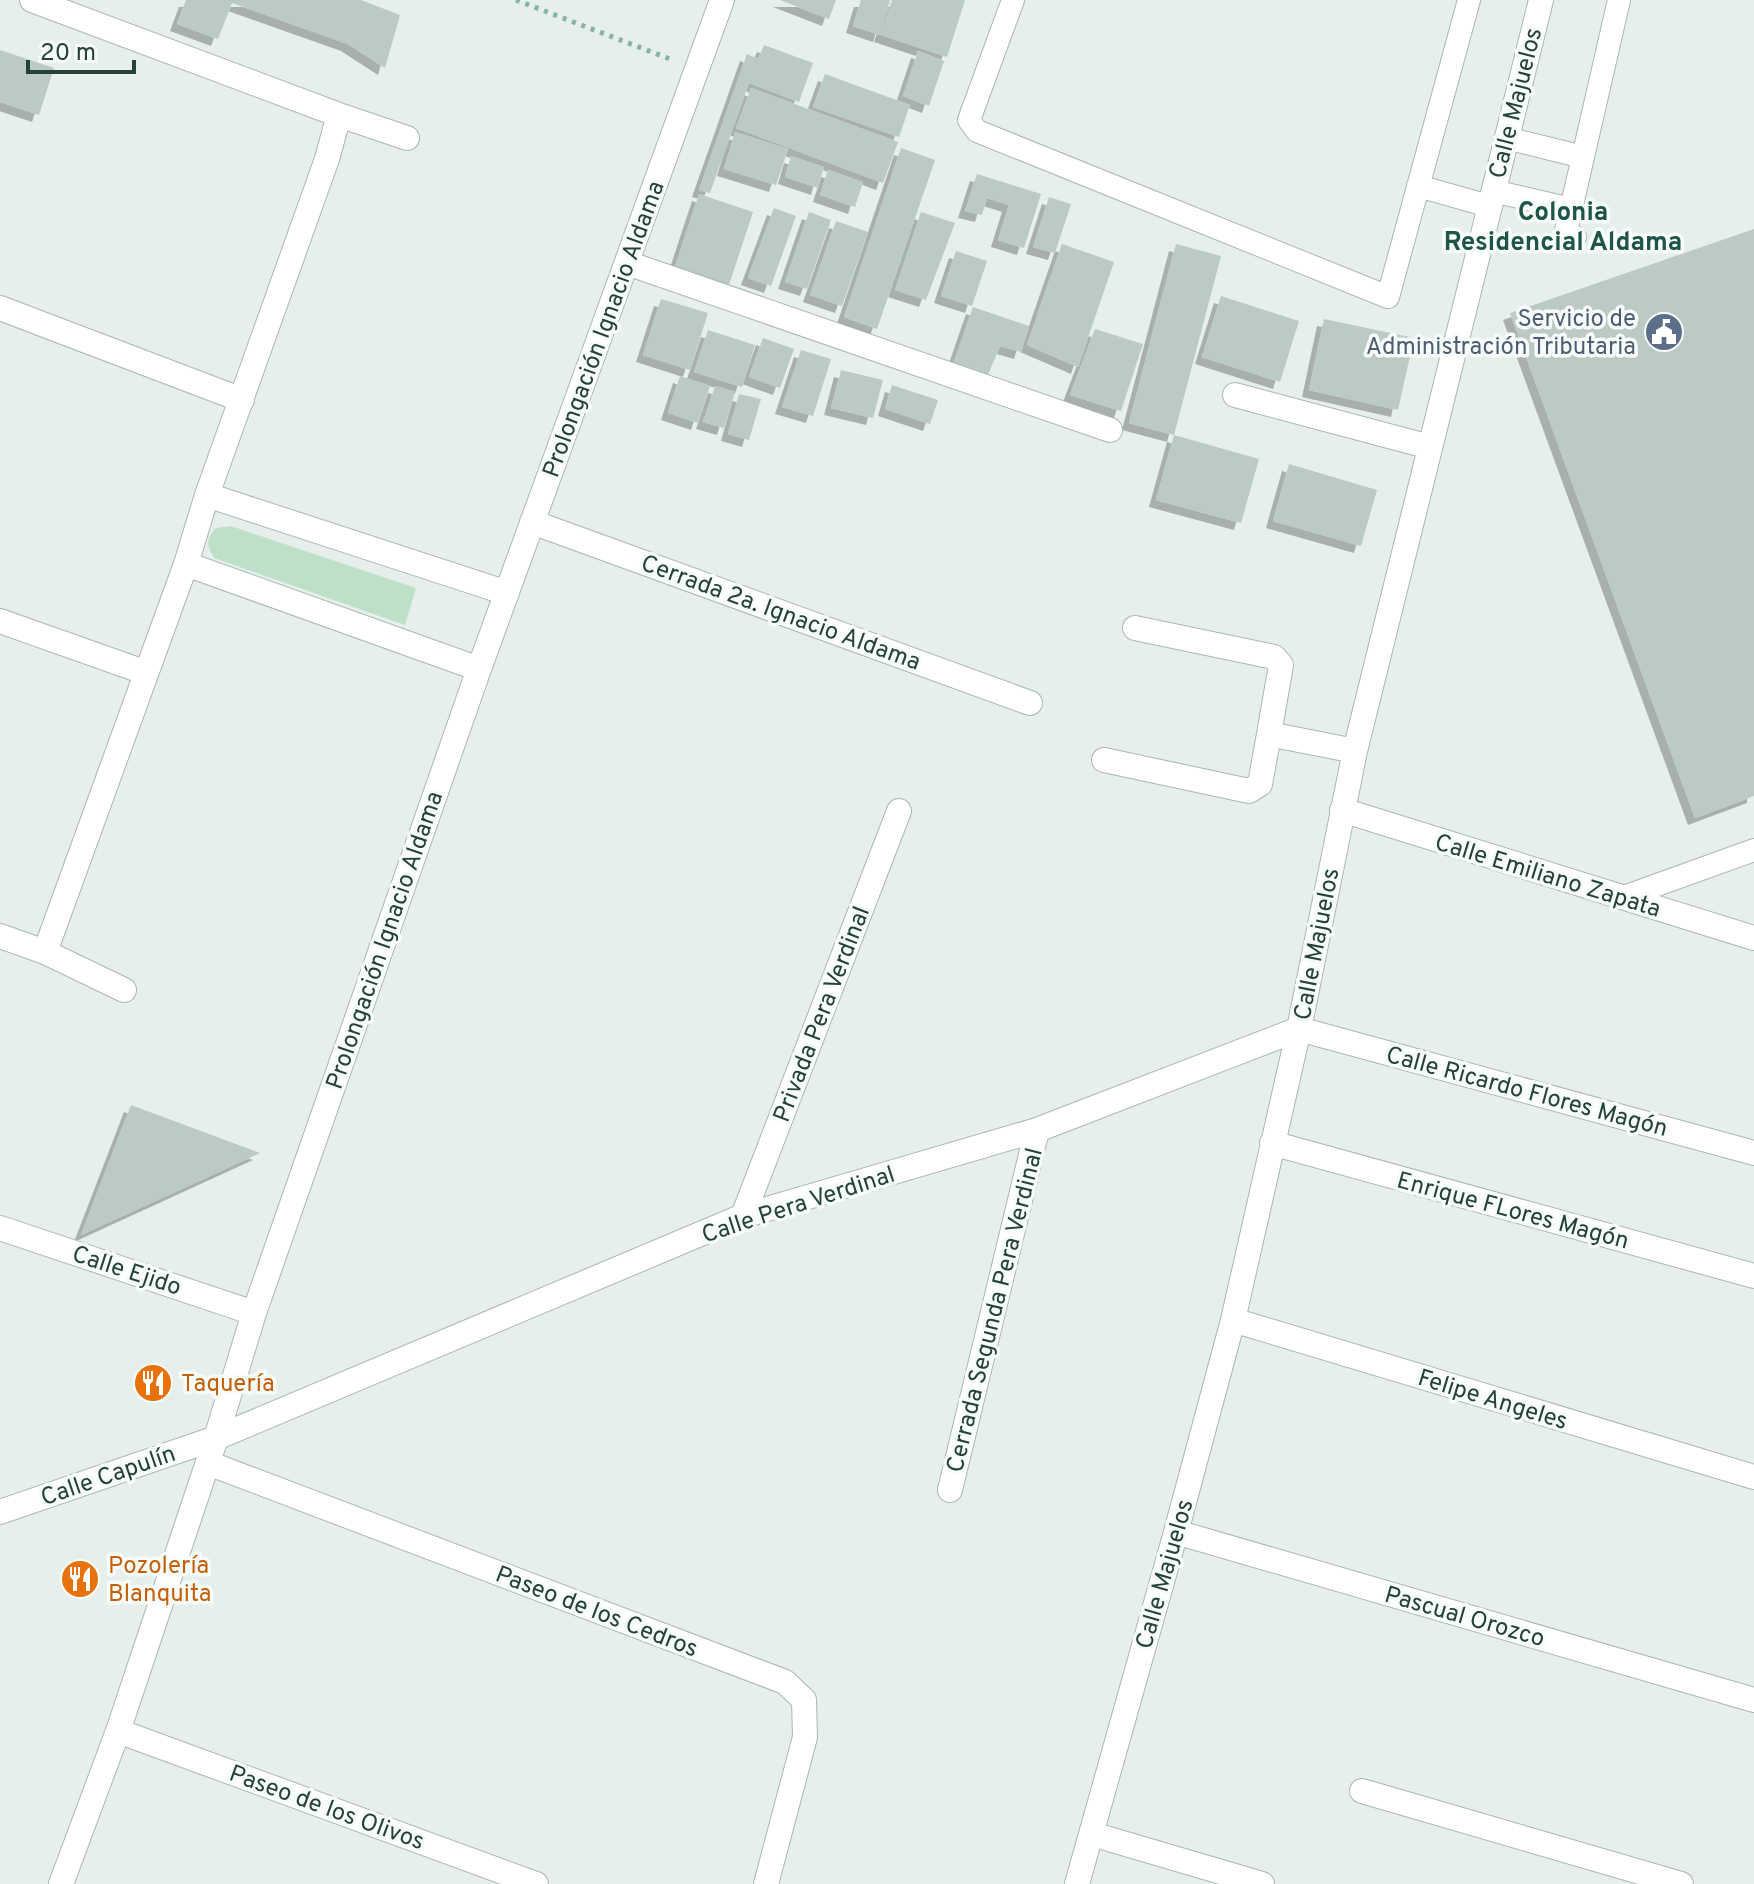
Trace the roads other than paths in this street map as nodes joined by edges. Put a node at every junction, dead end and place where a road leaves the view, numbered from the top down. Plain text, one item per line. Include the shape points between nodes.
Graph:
1 (32, 0) edge
2 (722, 0) edge
3 (1013, 0) edge
4 (1469, 0) edge
5 (1541, 0) edge
6 (1619, 0) edge
7 (339, 115) junction
8 (407, 138) dead end
9 (1506, 138) junction
10 (1583, 157) junction
11 (1418, 186) junction
12 (1491, 199) junction
13 (1571, 209) junction
14 (1575, 237) dead end
15 (627, 263) junction
16 (0, 308) edge
17 (1235, 395) dead end
18 (242, 400) junction
19 (1110, 430) dead end
20 (1430, 447) junction
21 (207, 495) junction
22 (532, 522) junction
23 (186, 564) junction
24 (507, 593) junction
25 (0, 621) edge
26 (1135, 628) dead end
27 (479, 669) junction
28 (144, 672) junction
29 (1030, 703) dead end
30 (1269, 734) junction
31 (1355, 751) junction
32 (1104, 760) dead end
33 (1342, 810) junction
34 (899, 811) dead end
35 (1754, 850) edge
36 (1621, 898) junction
37 (0, 936) edge
38 (1754, 938) edge
39 (45, 952) junction
40 (124, 990) dead end
41 (1299, 1029) junction
42 (1037, 1130) junction
43 (1272, 1143) junction
44 (1754, 1153) edge
45 (743, 1216) junction
46 (0, 1228) edge
47 (1754, 1276) edge
48 (254, 1313) junction
49 (1233, 1320) junction
50 (216, 1438) junction
51 (208, 1463) junction
52 (1754, 1477) edge
53 (950, 1490) dead end
54 (0, 1512) edge
55 (1176, 1532) junction
56 (1754, 1700) edge
57 (118, 1731) junction
58 (1362, 1791) dead end
59 (1092, 1834) junction
60 (61, 1884) edge
61 (536, 1884) edge
62 (766, 1884) edge
63 (1077, 1884) edge
64 (1262, 1884) edge
65 (1681, 1884) edge

1 - 7 street
2 - 15 street, Prolongación Ignacio Aldama
3 - 11 lane via 969,120 977,131 1388,297
4 - 11 lane
5 - 9 street, Calle Majuelos
6 - 10 lane
7 - 8 street
7 - 18 street
9 - 10 lane
9 - 12 street, Calle Majuelos
10 - 13 lane
11 - 12 lane
12 - 13 lane
12 - 20 street, Calle Majuelos
13 - 14 lane via 1566,231
15 - 19 street
15 - 22 street, Prolongación Ignacio Aldama
16 - 18 street
17 - 20 street
18 - 21 street
20 - 31 street, Calle Majuelos
21 - 23 street
21 - 24 street
22 - 24 street, Prolongación Ignacio Aldama
22 - 29 street, Cerrada 2a. Ignacio Aldama
23 - 27 street
23 - 28 street
24 - 27 street, Prolongación Ignacio Aldama
25 - 28 street
26 - 30 street via 1274,657 1281,665
27 - 48 street, Prolongación Ignacio Aldama
28 - 39 street
30 - 31 street
30 - 32 street via 1260,784 1249,791
31 - 33 street, Calle Majuelos
33 - 36 street, Calle Emiliano Zapata
33 - 41 street, Calle Majuelos
34 - 45 street, Privada Pera Verdinal
35 - 36 lane
36 - 38 street, Calle Emiliano Zapata
37 - 39 street
39 - 40 street
41 - 42 street, Calle Pera Verdinal
41 - 43 street, Calle Majuelos
41 - 44 street, Calle Ricardo Flores Magón
42 - 45 street, Calle Pera Verdinal
42 - 53 street, Cerrada Segunda Pera Verdinal
43 - 47 street, Enrique FLores Magón
43 - 49 street, Calle Majuelos
45 - 50 street, Calle Pera Verdinal
46 - 48 street, Calle Ejido
48 - 50 street, Prolongación Ignacio Aldama
49 - 52 street, Felipe Angeles
49 - 55 street, Calle Majuelos
50 - 51 street, Prolongación Ignacio Aldama
50 - 54 street, Calle Capulín
51 - 57 street, Prolongación Ignacio Aldama
51 - 62 street, Paseo de los Cedros via 785,1682 804,1700 805,1737
55 - 56 street, Pascual Orozco
55 - 59 street, Calle Majuelos
57 - 60 street, Prolongación Ignacio Aldama
57 - 61 street, Paseo de los Olivos
58 - 65 street
59 - 63 street, Calle Majuelos
59 - 64 street

